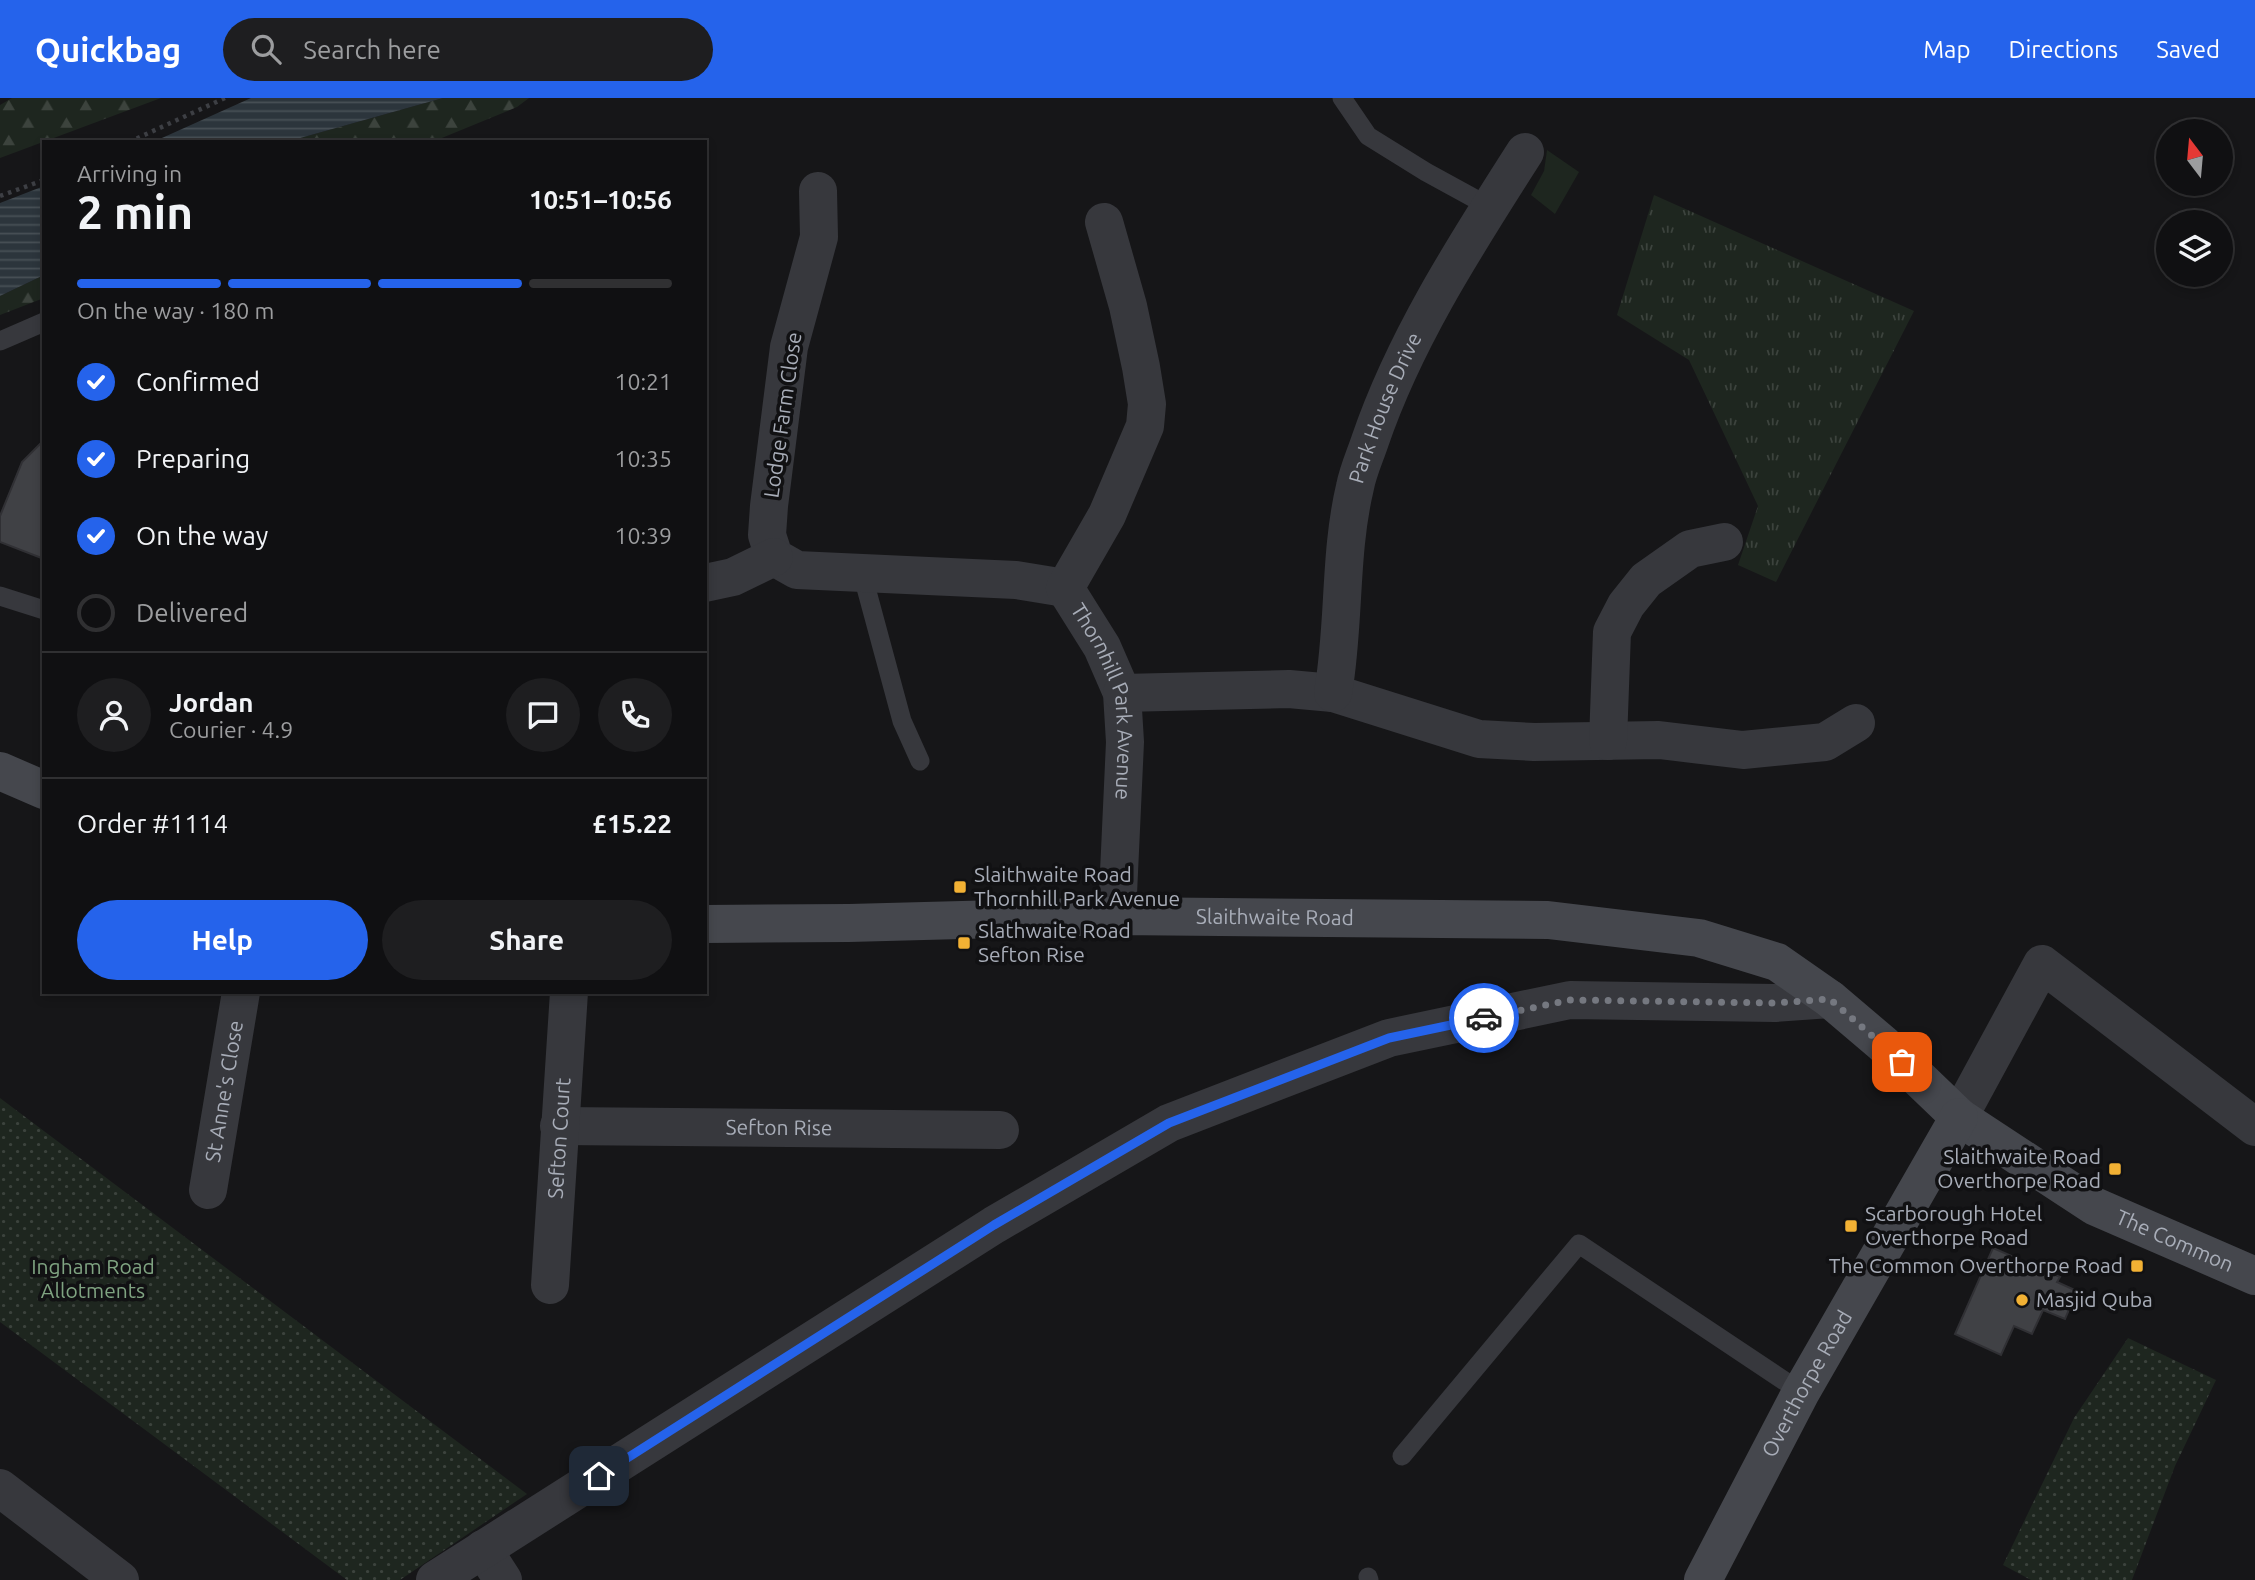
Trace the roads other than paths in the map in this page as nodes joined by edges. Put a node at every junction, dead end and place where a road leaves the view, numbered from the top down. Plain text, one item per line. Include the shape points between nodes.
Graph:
1 (1342, 98) edge
2 (1525, 152) dead end
3 (818, 191) dead end
4 (1490, 207) junction
5 (1104, 222) dead end
6 (42, 323) edge
7 (0, 341) edge
8 (1724, 542) dead end
9 (774, 556) junction
10 (862, 573) junction
11 (707, 583) edge
12 (1065, 589) junction
13 (0, 596) edge
14 (42, 609) edge
15 (1122, 693) junction
16 (1333, 693) junction
17 (1856, 723) dead end
18 (1608, 741) junction
19 (920, 761) dead end
20 (0, 771) edge
21 (42, 789) edge
22 (1117, 916) junction
23 (707, 924) edge
24 (241, 994) edge
25 (569, 994) edge
26 (1830, 999) junction
27 (1959, 1117) junction
28 (559, 1126) junction
29 (2255, 1127) edge
30 (1000, 1130) dead end
31 (208, 1190) dead end
32 (2255, 1276) edge
33 (550, 1284) dead end
34 (1801, 1392) junction
35 (1402, 1457) dead end
36 (0, 1488) edge
37 (493, 1565) edge
38 (120, 1580) edge
39 (435, 1580) edge
40 (1703, 1580) edge

1 - 4 lane via 1368,136
2 - 4 street, Park House Drive
3 - 9 street, Lodge Farm Close via 819,237 789,348 771,493 767,536
4 - 16 street, Park House Drive via 1415,335 1384,401 1355,485
5 - 12 street, Thornhill Park Avenue via 1141,367 1145,426 1107,514
6 - 7 lane
8 - 18 street via 1690,550 1647,580 1626,605 1612,632
9 - 10 street via 797,570
9 - 11 street via 733,577
10 - 12 street via 1016,580
10 - 19 lane via 902,721
12 - 15 street, Thornhill Park Avenue via 1102,647
13 - 14 lane
15 - 16 street via 1289,689
15 - 22 street, Thornhill Park Avenue via 1125,741
16 - 18 street via 1479,739
17 - 18 street via 1825,742 1743,750 1659,740
20 - 21 main road
22 - 23 main road, Slaithwaite Road
22 - 26 main road, Slaithwaite Road via 1562,922 1699,938 1777,962
24 - 31 street, St Anne's Close
25 - 28 street, Sefton Court
26 - 27 main road, The Common
26 - 37 street via 1775,1003 1570,1000 1389,1038 1169,1123 994,1225
27 - 29 street via 2042,964
27 - 32 main road, The Common via 2094,1206
27 - 34 main road, Overthorpe Road
28 - 30 street, Sefton Rise
28 - 33 street, Sefton Court
34 - 35 lane via 1579,1244
34 - 40 main road, Overthorpe Road
36 - 38 street
37 - 39 street

